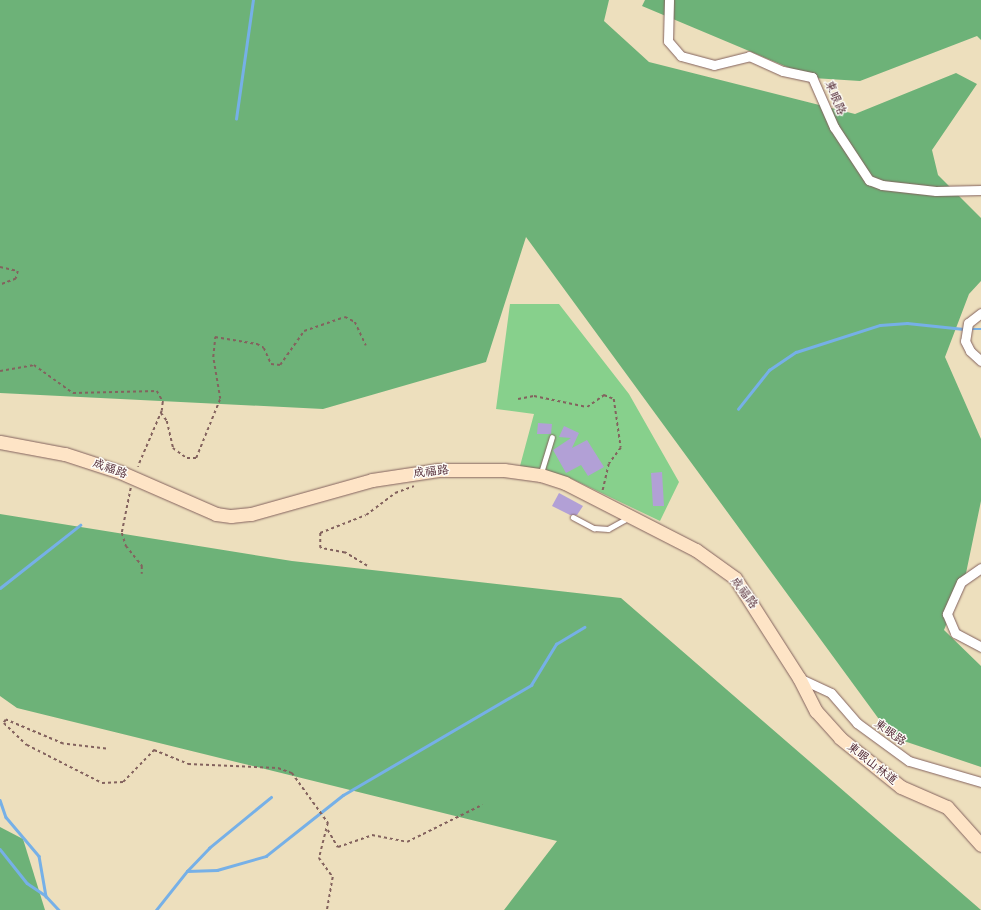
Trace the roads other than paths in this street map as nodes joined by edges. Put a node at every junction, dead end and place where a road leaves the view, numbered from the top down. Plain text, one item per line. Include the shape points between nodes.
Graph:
1 (669, 0) edge
2 (981, 190) edge
3 (981, 313) edge
4 (981, 361) edge
5 (552, 438) dead end
6 (0, 442) edge
7 (540, 475) junction
8 (632, 515) junction
9 (573, 517) dead end
10 (981, 568) edge
11 (981, 647) edge
12 (800, 678) junction
13 (981, 782) edge
14 (981, 845) edge

1 - 2 street, 東眼路 via 668,41 681,56 714,65 749,56 783,71 812,77 834,128 869,180 882,186 936,191
3 - 4 street via 968,323 965,341 970,351
5 - 7 lane
6 - 7 street, 成福路 via 65,454 134,478 189,503 231,516 251,514 372,480 438,470 504,470
7 - 8 street, 成福路 via 600,498
8 - 9 lane via 608,529 594,528
8 - 12 street, 成福路 via 696,550 735,578
10 - 11 street via 961,582 946,614 955,633
12 - 13 street, 東眼路 via 830,693 857,723 909,761
12 - 14 street, 東眼山林道 via 816,711 840,738 901,787 947,808

